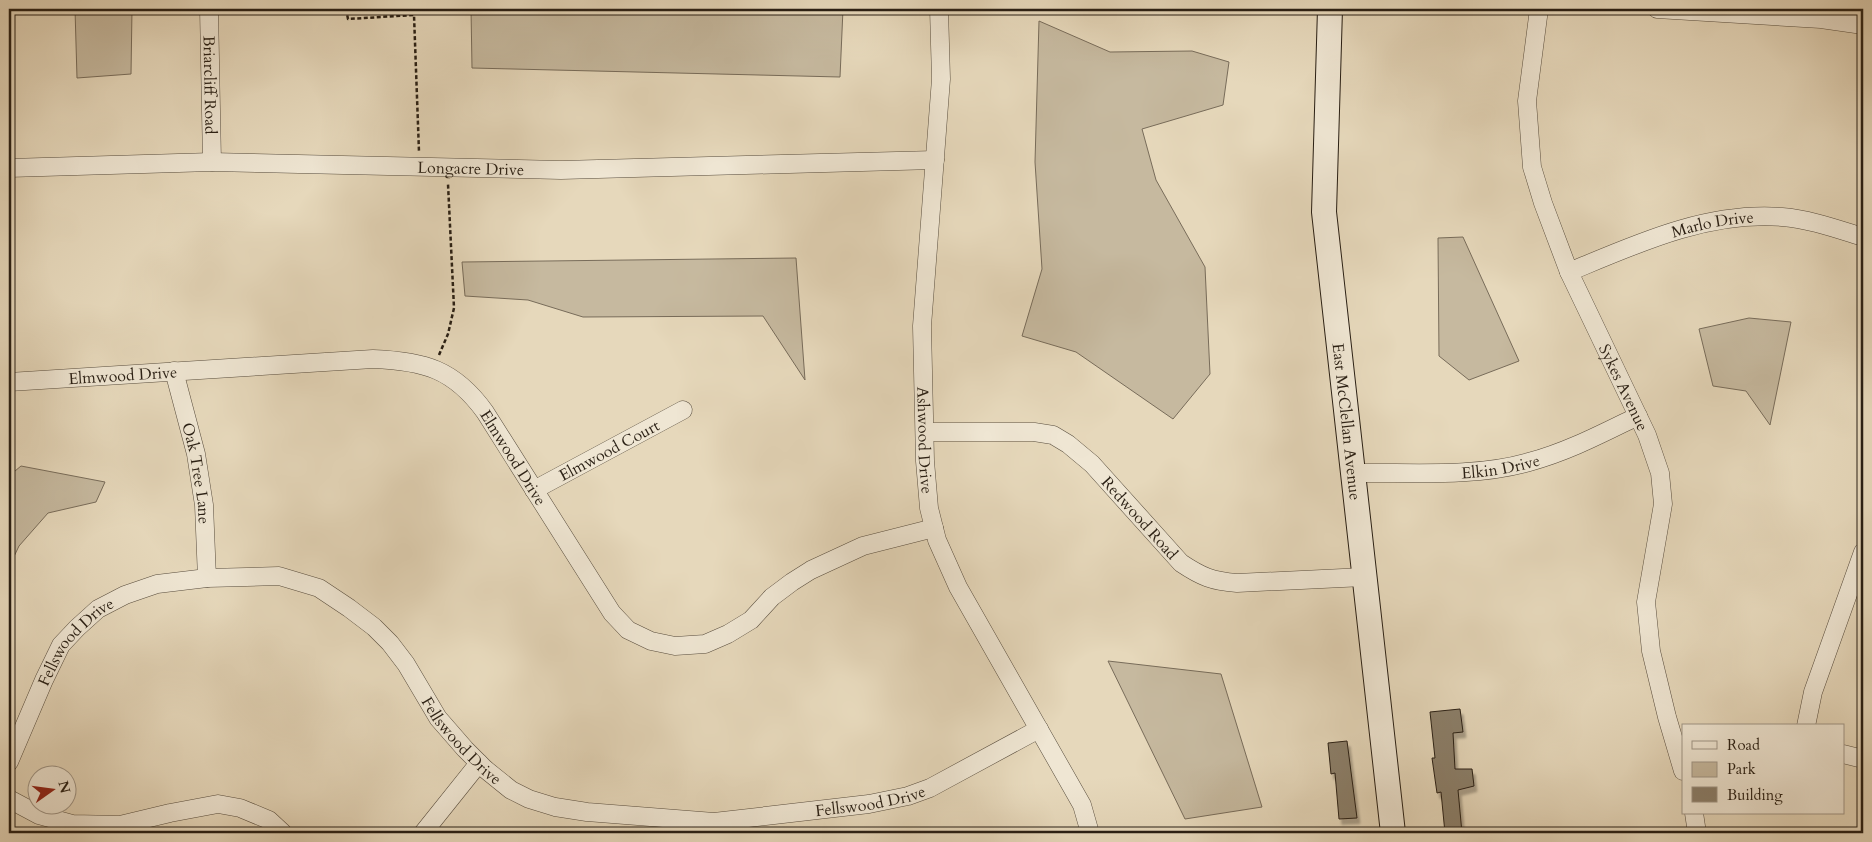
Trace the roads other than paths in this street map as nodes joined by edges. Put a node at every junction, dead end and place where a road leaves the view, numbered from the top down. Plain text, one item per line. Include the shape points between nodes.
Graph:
1 (209, 9) edge
2 (939, 9) edge
3 (1330, 9) edge
4 (1539, 9) edge
5 (1657, 9) edge
6 (1863, 25) edge
7 (935, 160) junction
8 (212, 162) junction
9 (9, 168) edge
10 (1863, 237) edge
11 (1569, 272) junction
12 (174, 371) junction
13 (9, 382) edge
14 (683, 410) dead end
15 (1638, 416) junction
16 (925, 432) junction
17 (1353, 473) junction
18 (534, 490) junction
19 (934, 528) junction
20 (1863, 552) edge
21 (1364, 577) junction
22 (207, 578) junction
23 (1806, 724) edge
24 (1039, 729) junction
25 (1680, 748) edge
26 (1844, 754) edge
27 (1863, 759) edge
28 (9, 762) edge
29 (479, 763) junction
30 (1682, 764) edge
31 (9, 799) edge
32 (1694, 814) edge
33 (283, 833) edge
34 (423, 833) edge
35 (1090, 833) edge
36 (1393, 833) edge
37 (1697, 833) edge

1 - 8 street, Briarcliff Road
2 - 7 street, Ashwood Drive via 941,79
3 - 17 street, East McClellan Avenue via 1324,212
4 - 11 street, Sykes Avenue via 1527,101 1528,135 1532,167
5 - 6 street via 1821,19
7 - 8 street, Longacre Drive via 561,170
7 - 16 street, Ashwood Drive via 922,326
8 - 9 street, Longacre Drive
10 - 11 street, Marlo Drive via 1784,217 1751,216 1692,226 1641,242
11 - 15 street, Sykes Avenue
12 - 13 street, Elmwood Drive
12 - 18 street, Elmwood Drive via 373,359 420,364 460,383 474,396
12 - 22 street, Oak Tree Lane via 196,454 204,505
14 - 18 street, Elmwood Court
15 - 17 street, Elkin Drive via 1528,462 1457,472
15 - 25 street, Sykes Avenue via 1660,473 1663,504 1646,602 1650,651 1667,717
16 - 19 street, Ashwood Drive via 929,508
16 - 21 street, Redwood Road via 1034,432 1053,436 1092,464 1182,563 1217,582
17 - 21 street, East McClellan Avenue
18 - 19 street, Elmwood Drive via 612,613 628,630 651,641 675,646 705,644 728,634 750,620 792,582 863,546
19 - 24 street, Ashwood Drive via 958,586
20 - 23 street via 1812,692
21 - 36 street, East McClellan Avenue
22 - 28 street, Fellswood Drive via 157,584 125,595 98,609 77,628 61,645
22 - 29 street, Fellswood Drive via 279,576 319,588 350,608 390,643 438,718
24 - 29 street, Fellswood Drive via 930,788 908,796 830,810 714,822 555,808 511,790
24 - 35 street, Ashwood Drive via 1082,805
25 - 30 street, Sykes Avenue
26 - 27 street
29 - 34 street
31 - 33 street via 39,815 72,824 120,825 218,804 240,808 269,820
32 - 37 street

